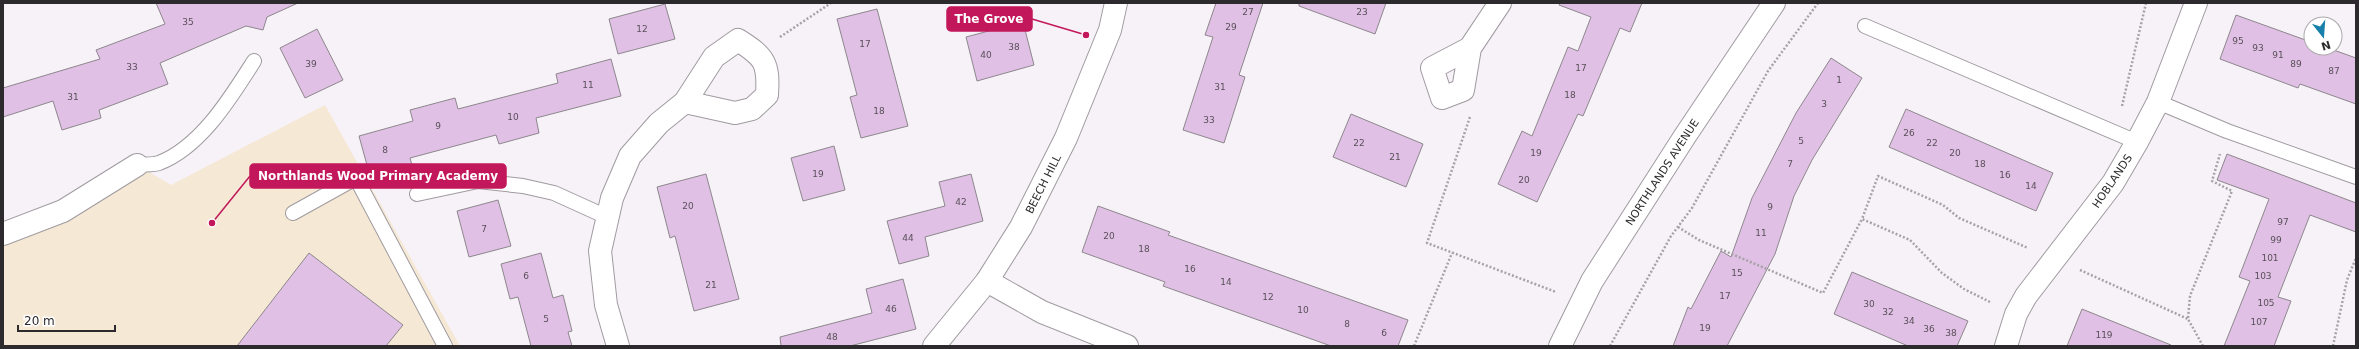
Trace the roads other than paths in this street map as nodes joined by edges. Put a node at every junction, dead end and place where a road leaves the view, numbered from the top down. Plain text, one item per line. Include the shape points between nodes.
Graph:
1 (1116, 3) edge
2 (1500, 3) edge
3 (1774, 3) edge
4 (2196, 3) edge
5 (1865, 26) dead end
6 (1470, 48) junction
7 (254, 61) dead end
8 (685, 102) junction
9 (2158, 102) junction
10 (2137, 142) junction
11 (138, 165) joint
12 (2356, 177) edge
13 (417, 194) dead end
14 (294, 214) dead end
15 (607, 217) junction
16 (3, 234) edge
17 (987, 281) junction
18 (445, 346) edge
19 (618, 346) edge
20 (934, 346) edge
21 (1126, 346) edge
22 (1560, 346) edge
23 (2006, 346) edge

1 - 17 street, BEECH HILL via 1110,30 1066,138 1021,227
2 - 6 street
3 - 22 street, NORTHLANDS AVENUE via 1684,136 1592,281
4 - 9 street, HOBLANDS
5 - 10 lane
6 - 6 street via 1463,90 1442,98 1432,68
7 - 11 lane via 212,122 180,151 158,163
8 - 8 street via 714,57 738,40 758,52 768,73 767,95 752,110 735,113
8 - 15 street via 659,123 630,156 612,198
9 - 10 street, HOBLANDS
9 - 12 lane via 2227,131
10 - 23 street, HOBLANDS via 2113,183 2026,296 2016,314
11 - 16 street via 63,211
13 - 15 lane via 478,181 523,186 554,193
14 - 18 lane via 356,178
15 - 19 street via 600,251 606,305
17 - 20 street, BEECH HILL
17 - 21 street via 1042,312

